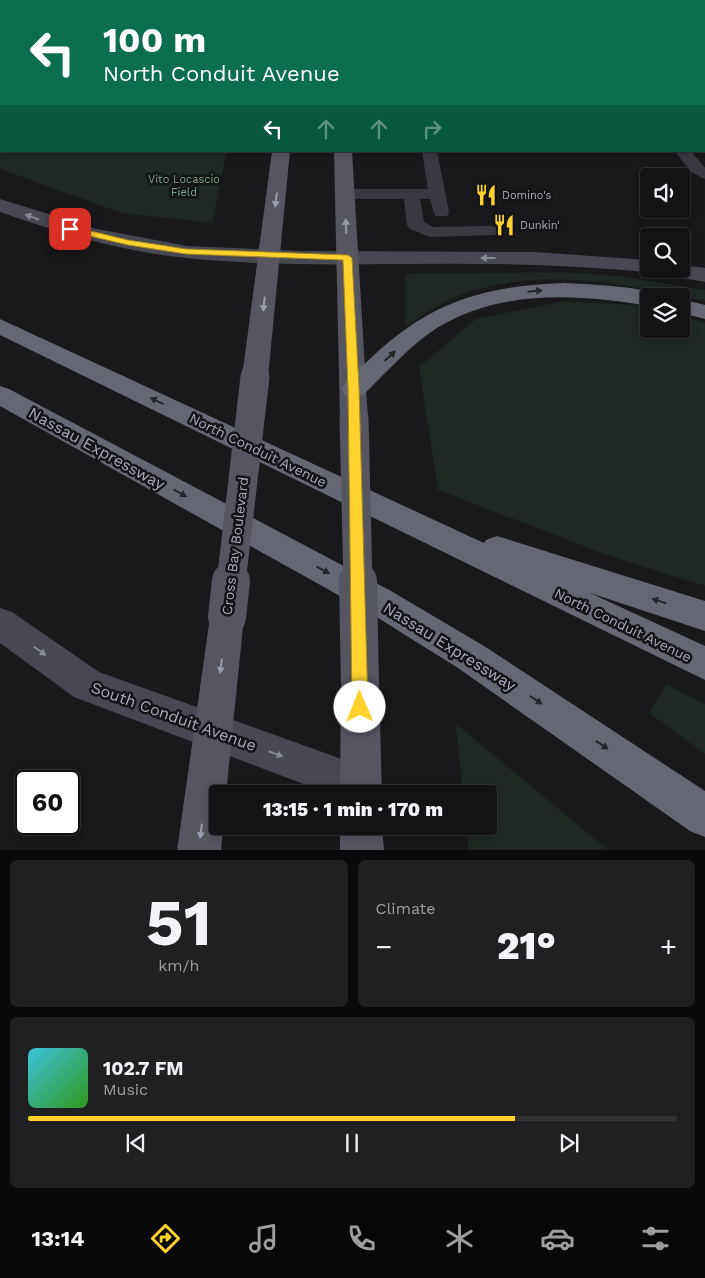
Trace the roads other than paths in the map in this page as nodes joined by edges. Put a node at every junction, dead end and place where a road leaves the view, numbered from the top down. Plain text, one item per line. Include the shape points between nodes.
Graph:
1 (281, 152) edge
2 (343, 152) edge
3 (428, 152) edge
4 (685, 154) dead end
5 (705, 174) edge
6 (345, 194) junction
7 (412, 194) junction
8 (437, 194) junction
9 (0, 205) edge
10 (441, 212) dead end
11 (490, 231) dead end
12 (269, 256) junction
13 (348, 258) junction
14 (640, 265) edge
15 (690, 273) edge
16 (705, 275) edge
17 (640, 297) edge
18 (690, 308) edge
19 (705, 312) edge
20 (0, 326) edge
21 (0, 395) edge
22 (354, 404) junction
23 (395, 516) junction
24 (705, 616) edge
25 (0, 623) edge
26 (705, 664) edge
27 (213, 731) junction
28 (351, 785) edge
29 (361, 785) edge
30 (705, 816) edge
31 (361, 835) edge
32 (199, 850) edge
33 (362, 850) edge

1 -> 12 main road, Cross Bay Boulevard
2 - 6 main road
3 - 8 lane
4 - 5 lane via 696,169
6 - 7 lane
13 -> 6 main road
7 - 8 lane
7 - 11 lane via 416,225 430,232
8 - 10 lane
12 -> 9 street via 186,252 128,243 70,229
12 - 13 street
12 -> 27 main road, Cross Bay Boulevard, bridge
14 -> 13 street via 546,258
13 - 22 main road
15 - 16 street
22 -> 17 highway via 428,324 477,302 518,293 560,289 603,291
18 - 19 highway
23 -> 20 highway, North Conduit Avenue
21 -> 30 highway, Nassau Expressway via 388,606 472,657
22 - 29 main road, bridge
24 -> 23 highway
23 - 26 highway, North Conduit Avenue
25 -> 27 street, South Conduit Avenue via 87,685
27 -> 28 street, South Conduit Avenue
27 -> 32 main road, Cross Bay Boulevard
31 - 33 main road

